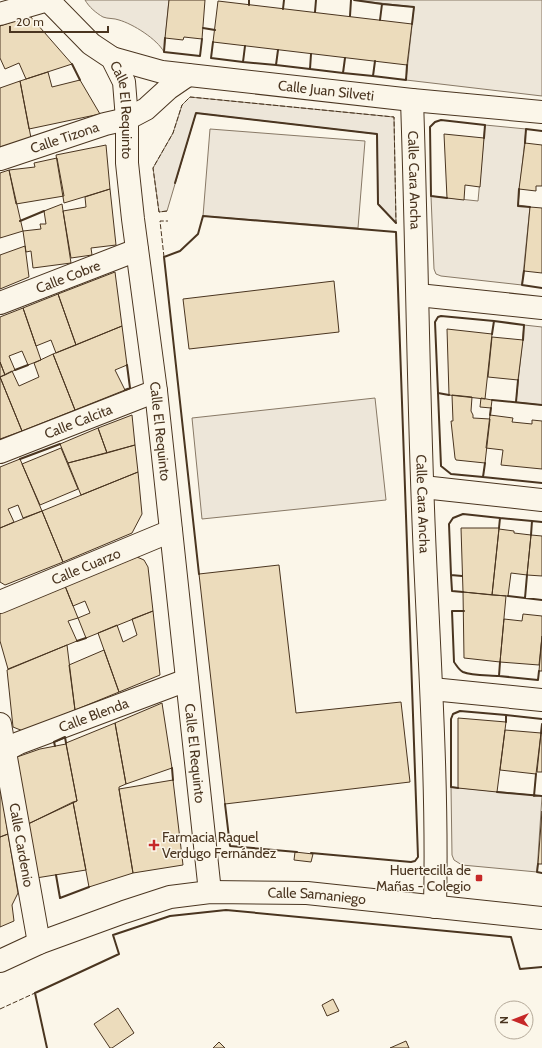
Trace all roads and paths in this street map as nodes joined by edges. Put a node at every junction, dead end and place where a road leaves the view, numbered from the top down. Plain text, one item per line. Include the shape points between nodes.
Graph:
1 (48, 0) edge
2 (0, 14) edge
3 (112, 58) junction
4 (188, 76) junction
5 (412, 100) junction
6 (542, 112) edge
7 (127, 119) junction
8 (0, 159) edge
9 (137, 250) junction
10 (418, 295) junction
11 (0, 303) edge
12 (542, 308) edge
13 (156, 391) junction
14 (0, 452) edge
15 (423, 487) junction
16 (542, 500) edge
17 (171, 531) junction
18 (0, 602) edge
19 (188, 680) junction
20 (432, 688) junction
21 (542, 700) edge
22 (0, 724) edge
23 (2, 752) edge
24 (210, 892) junction
25 (435, 907) junction
26 (542, 918) edge
27 (39, 943) junction
28 (0, 961) edge

1 - 2 street
1 - 3 street, Calle El Requinto via 91,44
3 - 4 street, Calle Juan Silveti via 162,72
3 - 7 street, Calle El Requinto via 124,82
4 - 5 street, Calle Juan Silveti
4 - 7 street, Calle Tizona via 169,88 146,109
5 - 6 street, Calle Juan Silveti
5 - 10 street, Calle Cara Ancha
7 - 8 street, Calle Tizona
7 - 9 street, Calle El Requinto via 127,163
9 - 11 street, Calle Cobre
9 - 13 street, Calle El Requinto
10 - 12 street
10 - 15 street, Calle Cara Ancha
13 - 14 street, Calle Calcita
13 - 17 street, Calle El Requinto
15 - 16 street
15 - 20 street, Calle Cara Ancha
17 - 18 street, Calle Cuarzo
17 - 19 street, Calle El Requinto
19 - 23 street, Calle Blenda via 19,743
19 - 24 street, Calle El Requinto
20 - 21 street
20 - 25 street, Calle Cara Ancha
22 - 23 street, Calle Cardenio
23 - 27 street, Calle Cardenio
24 - 25 street, Calle Samaniego via 307,893
24 - 27 street, Calle Samaniego via 170,897
25 - 26 street, Calle Samaniego
27 - 28 street, Calle Samaniego

